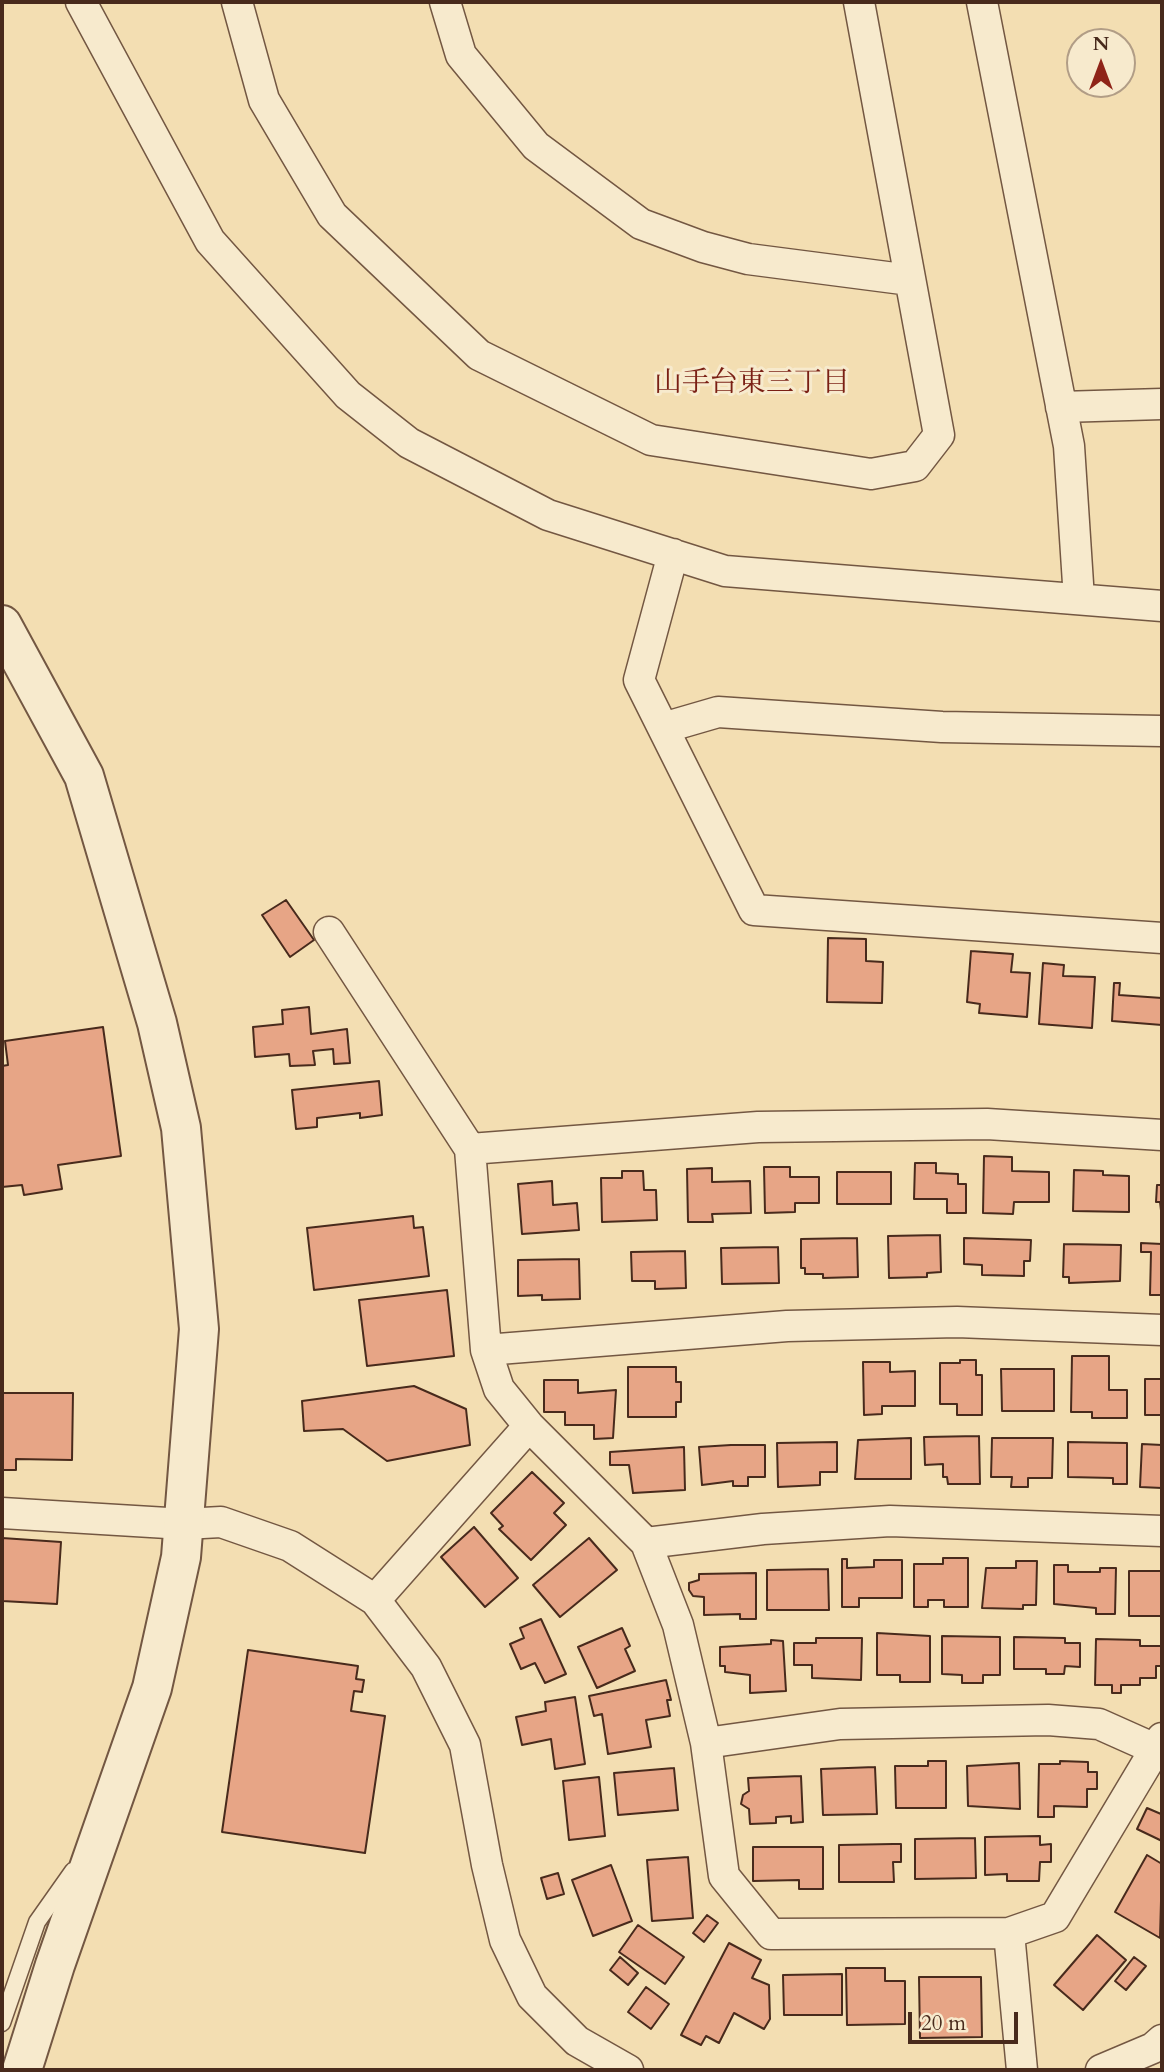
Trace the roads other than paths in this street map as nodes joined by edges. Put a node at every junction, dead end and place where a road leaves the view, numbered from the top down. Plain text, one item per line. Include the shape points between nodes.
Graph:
1 (81, 2) edge
2 (237, 2) edge
3 (445, 2) edge
4 (859, 2) edge
5 (982, 2) edge
6 (910, 279) junction
7 (1162, 404) edge
8 (1062, 407) junction
9 (673, 554) junction
10 (1079, 599) junction
11 (1162, 606) edge
12 (2, 625) edge
13 (663, 728) junction
14 (1162, 731) edge
15 (329, 932) dead end
16 (1162, 939) edge
17 (1162, 1135) edge
18 (470, 1149) junction
19 (1162, 1330) edge
20 (485, 1350) junction
21 (529, 1426) junction
22 (2, 1513) edge
23 (184, 1524) junction
24 (1162, 1531) edge
25 (646, 1543) junction
26 (375, 1601) junction
27 (706, 1743) junction
28 (1159, 1743) edge
29 (102, 1831) junction
30 (1009, 1933) junction
31 (2, 2023) edge
32 (1162, 2040) edge
33 (22, 2070) edge
34 (628, 2070) edge
35 (1022, 2070) edge
36 (1101, 2070) edge

1 - 9 street via 210,241 348,395 409,443 548,515
2 - 6 street via 264,100 332,215 480,355 651,440 871,474 915,467 939,435
3 - 6 street via 461,55 536,146 641,223 748,259
4 - 6 street
5 - 8 street
7 - 8 street
8 - 10 street via 1069,446
9 - 10 street via 725,571
9 - 13 street via 639,680
10 - 11 street
12 - 23 street via 84,776 157,1023 181,1129 199,1329
13 - 14 street via 718,712 942,727
13 - 16 street via 754,911
15 - 18 street
17 - 18 street via 987,1124 758,1127
18 - 20 street
19 - 20 street via 957,1322 800,1326
20 - 21 street via 499,1389
21 - 25 street
21 - 26 street
22 - 23 street
23 - 26 street via 221,1522 290,1546
23 - 29 street via 152,1688
24 - 25 street via 890,1521
25 - 27 street via 678,1625
26 - 34 street via 426,1667 465,1745 486,1865 505,1940 532,1996 577,2041
27 - 28 street via 840,1724 1048,1720 1099,1724
27 - 30 street via 723,1876 771,1934
28 - 30 street via 1055,1917
29 - 31 lane via 37,1922
29 - 33 street
30 - 35 street
32 - 36 street

